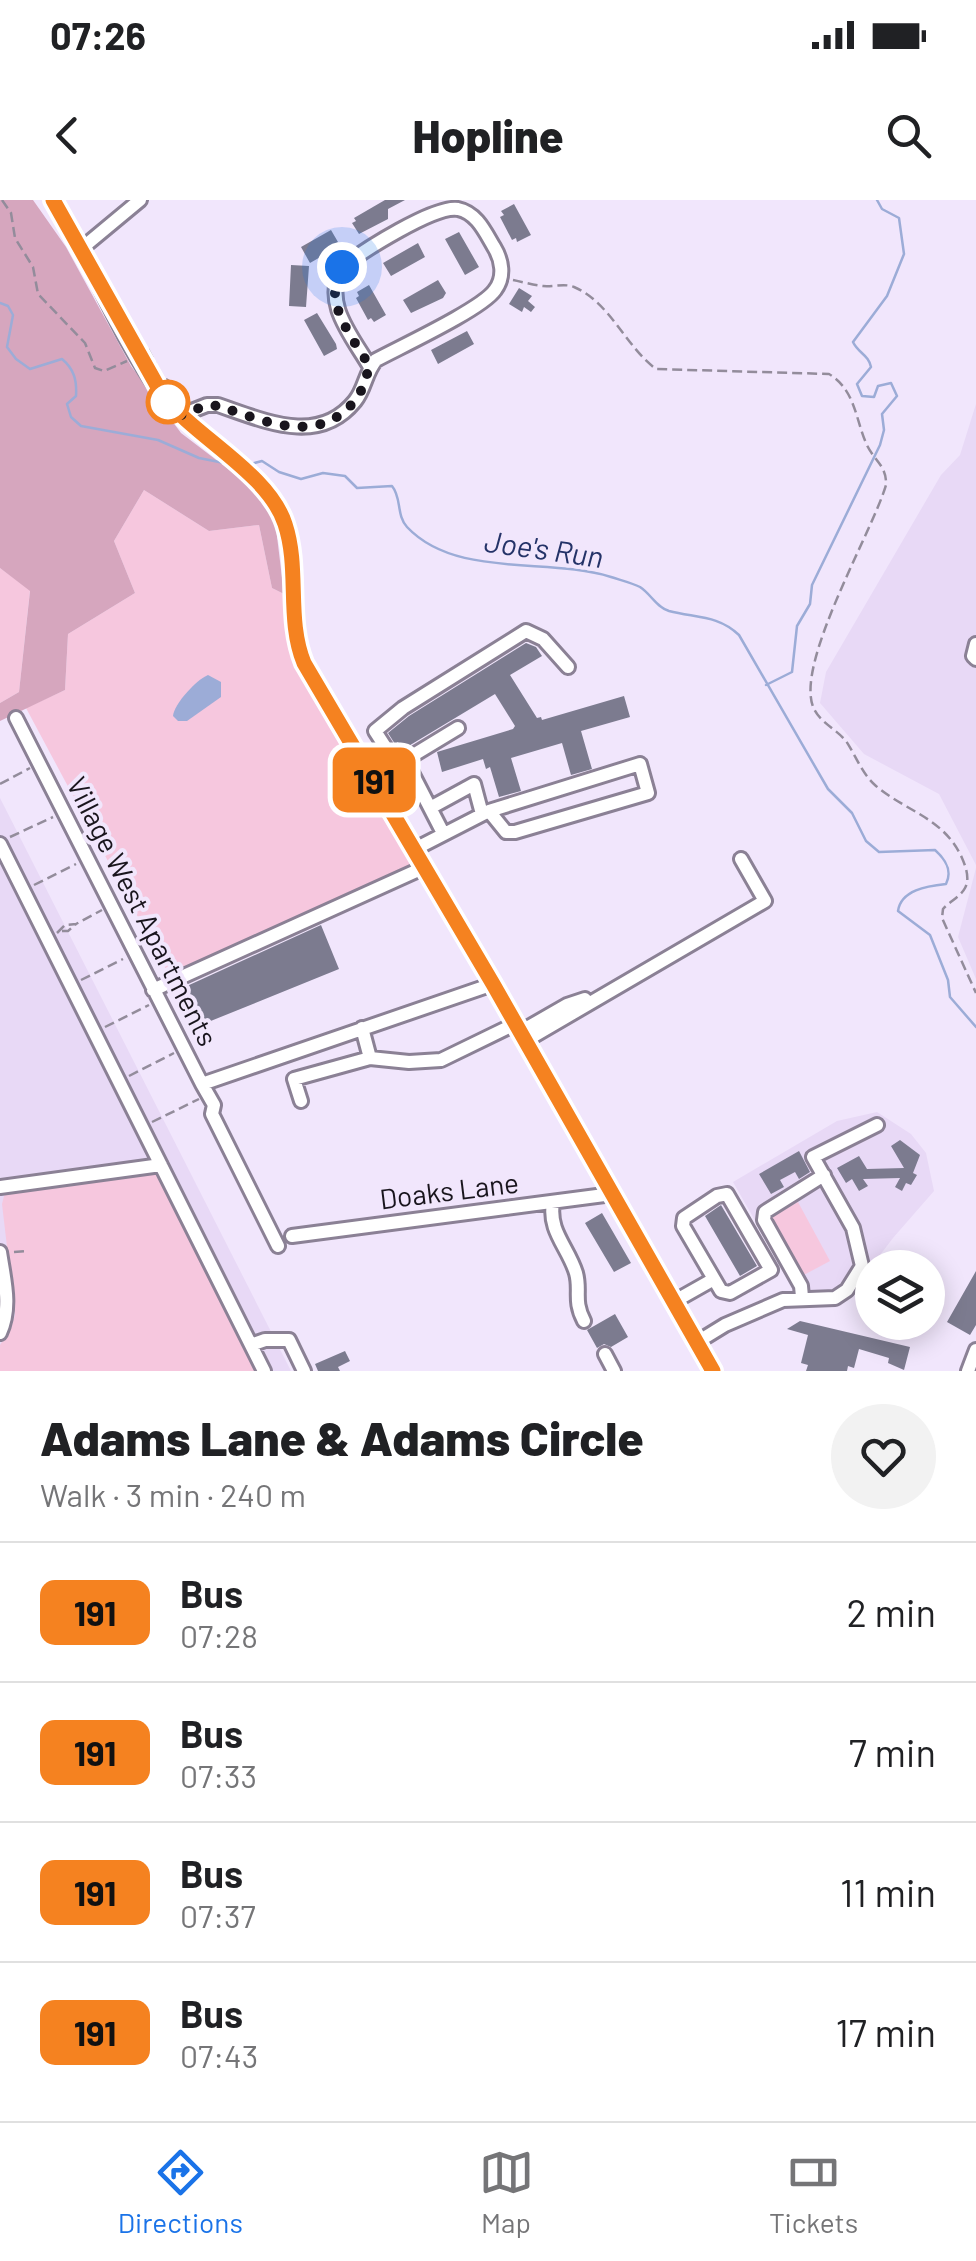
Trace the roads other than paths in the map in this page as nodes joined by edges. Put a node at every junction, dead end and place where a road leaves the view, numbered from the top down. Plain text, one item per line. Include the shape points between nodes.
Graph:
1 (53, 200) edge
2 (140, 200) edge
3 (81, 249) junction
4 (370, 367) junction
5 (179, 416) junction
6 (976, 644) edge
7 (976, 660) edge
8 (568, 666) dead end
9 (16, 718) dead end
10 (458, 728) dead end
11 (397, 765) junction
12 (374, 779) junction
13 (430, 808) junction
14 (485, 812) junction
15 (444, 832) junction
16 (0, 843) edge
17 (414, 848) junction
18 (741, 859) dead end
19 (424, 867) junction
20 (493, 984) junction
21 (153, 990) junction
22 (362, 1028) junction
23 (520, 1032) junction
24 (370, 1058) junction
25 (205, 1089) junction
26 (300, 1101) dead end
27 (877, 1125) dead end
28 (161, 1164) junction
29 (824, 1176) junction
30 (0, 1187) edge
31 (612, 1194) junction
32 (553, 1202) junction
33 (292, 1236) dead end
34 (278, 1246) dead end
35 (4, 1253) edge
36 (714, 1279) junction
37 (802, 1297) junction
38 (674, 1301) junction
39 (584, 1321) dead end
40 (0, 1333) edge
41 (698, 1341) junction
42 (251, 1345) junction
43 (976, 1350) edge
44 (605, 1354) dead end
45 (264, 1371) edge
46 (304, 1371) edge
47 (614, 1371) edge
48 (713, 1371) edge
49 (968, 1371) edge

1 - 3 street
2 - 3 street
3 - 5 street via 148,374
4 - 4 street via 498,287 500,256 471,214 436,212 342,267 334,303
4 - 5 street via 352,404 313,427 207,405
5 - 12 street via 272,496 285,523 304,663
6 - 7 street
8 - 11 street via 526,631 375,731
9 - 21 street, Village West Apartments
10 - 11 street
11 - 12 street
11 - 13 street via 410,772
12 - 17 street
13 - 14 street via 474,784
13 - 15 street
14 - 14 street via 515,832 648,793 640,764
14 - 15 street
15 - 17 street
16 - 28 street
17 - 19 street
18 - 23 street via 765,900 602,996
19 - 20 street
19 - 21 street
20 - 22 street, Village West Apartments
20 - 23 street
21 - 25 street, Village West Apartments
22 - 24 street
22 - 25 street, Village West Apartments
23 - 24 street via 441,1060
23 - 31 street
24 - 26 street via 294,1080
25 - 34 street
27 - 29 street via 812,1157
28 - 30 street
28 - 42 street
29 - 37 street via 765,1212
29 - 37 street via 853,1228 862,1266 836,1298
31 - 32 street, Doaks Lane
31 - 38 street
32 - 33 street, Doaks Lane
32 - 39 street via 553,1228 576,1272
35 - 40 street via 6,1320
36 - 36 street via 730,1293 771,1270 727,1194 684,1218
36 - 38 street
37 - 41 street via 762,1308
38 - 41 street
41 - 48 street
42 - 45 street
42 - 46 street via 289,1340
43 - 49 street
44 - 47 street

